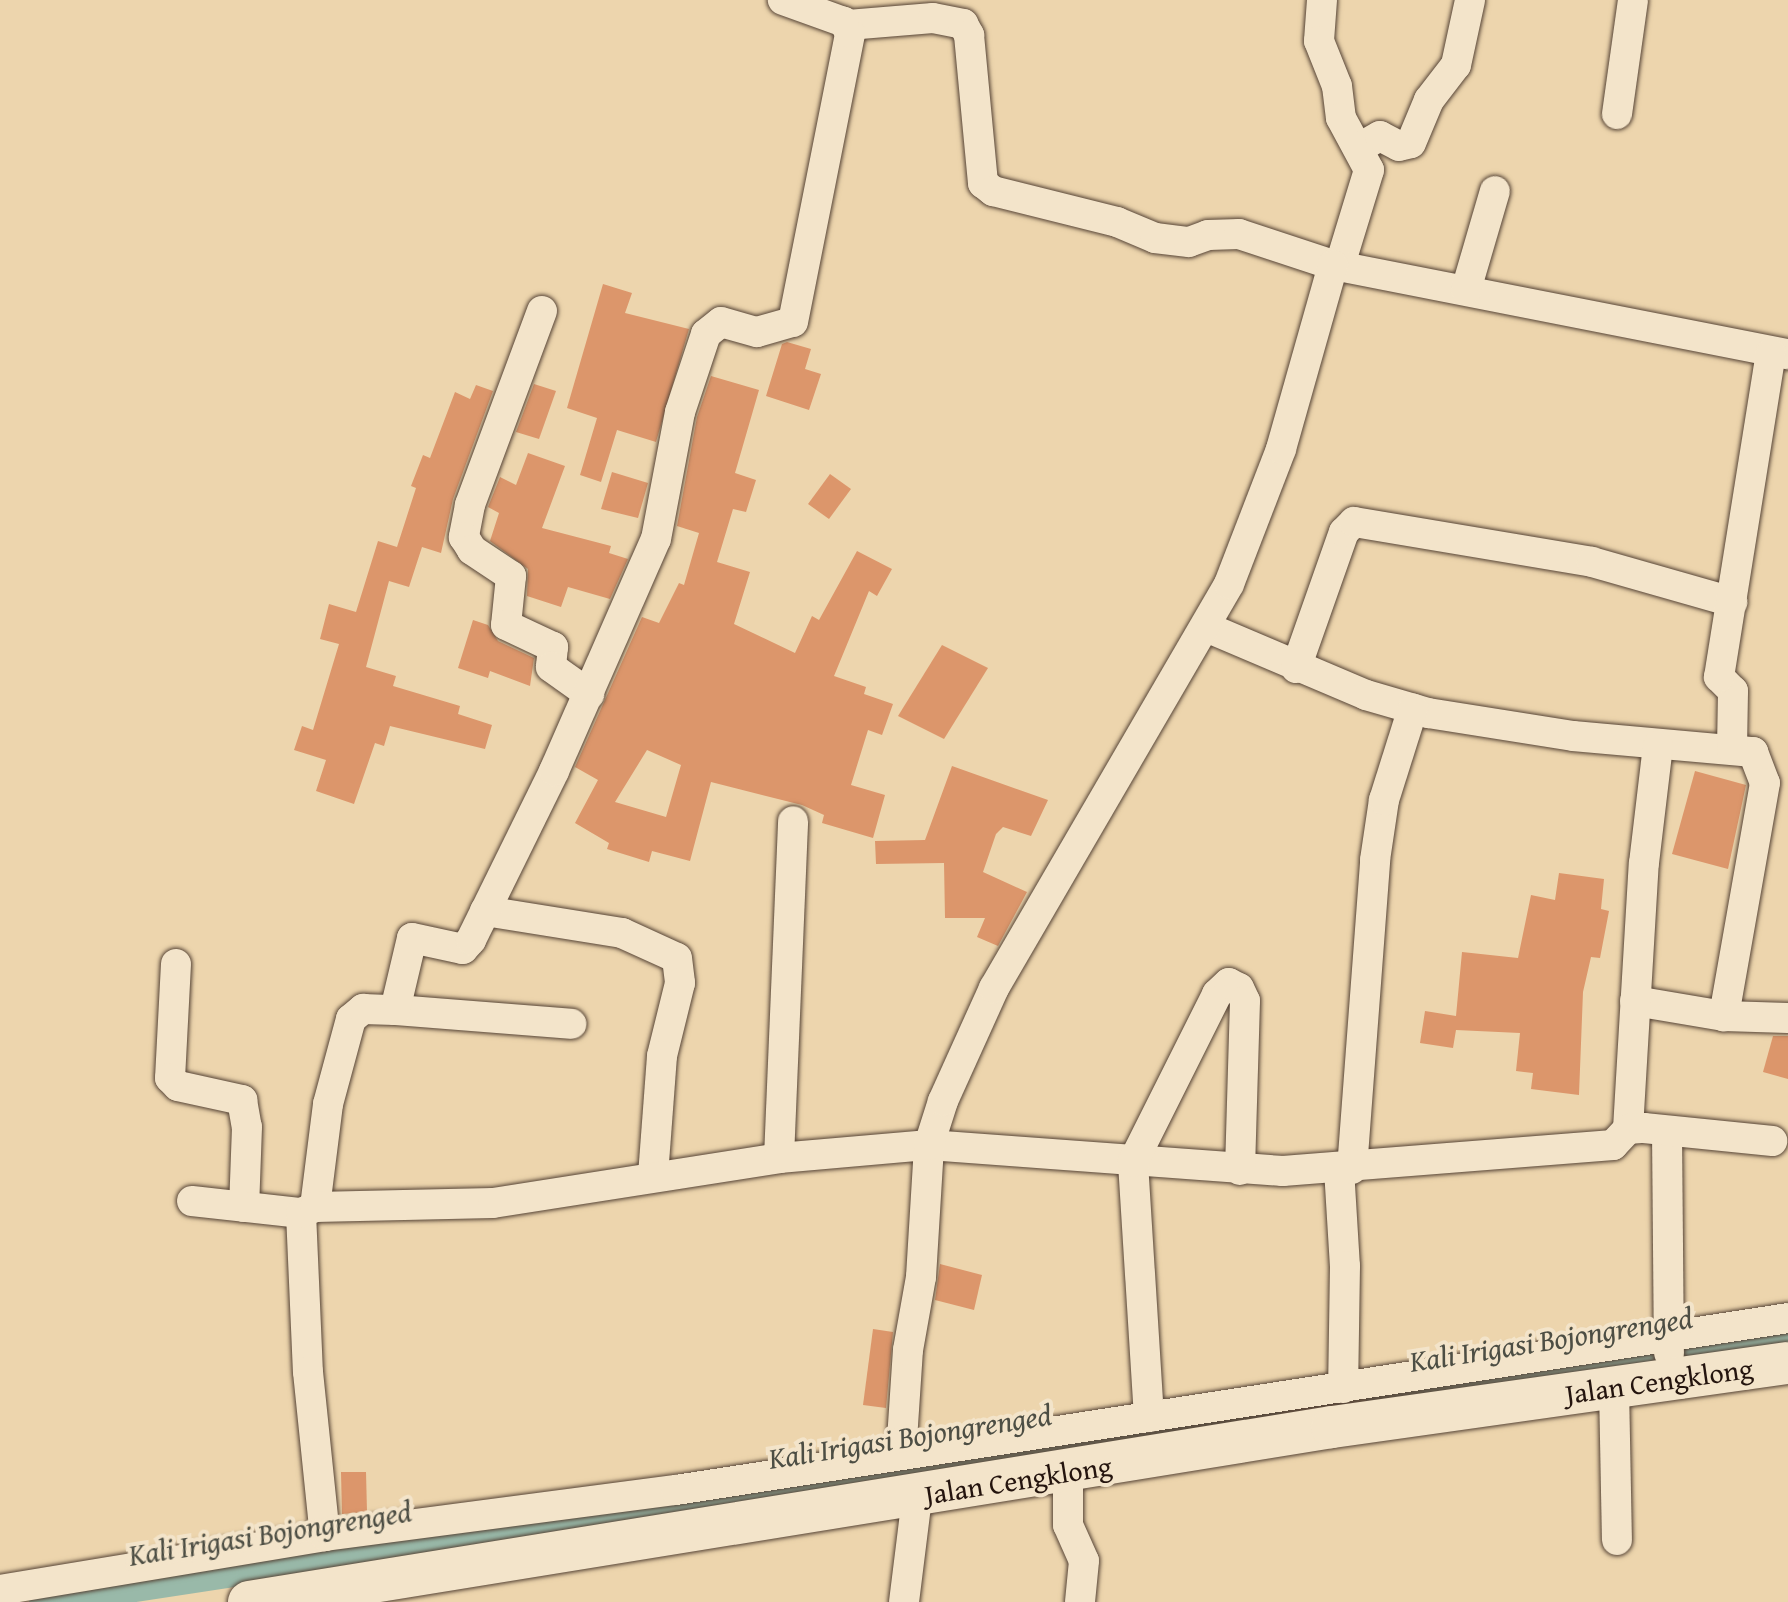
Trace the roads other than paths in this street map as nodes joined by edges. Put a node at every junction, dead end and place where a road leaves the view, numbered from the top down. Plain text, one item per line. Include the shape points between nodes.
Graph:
1 (783, 0) edge
2 (1322, 0) edge
3 (1470, 0) edge
4 (1633, 0) edge
5 (848, 25) junction
6 (1617, 114) dead end
7 (1359, 148) junction
8 (1495, 191) dead end
9 (1337, 265) junction
10 (1466, 290) junction
11 (542, 311) dead end
12 (1780, 353) edge
13 (1732, 602) junction
14 (1206, 627) junction
15 (1296, 668) junction
16 (589, 694) junction
17 (1413, 708) junction
18 (1658, 746) junction
19 (1732, 749) junction
20 (793, 821) dead end
21 (485, 911) junction
22 (176, 964) dead end
23 (1635, 1001) junction
24 (395, 1010) junction
25 (1724, 1016) junction
26 (1788, 1018) edge
27 (571, 1024) dead end
28 (1628, 1129) junction
29 (1667, 1131) junction
30 (1772, 1141) dead end
31 (929, 1145) junction
32 (779, 1158) junction
33 (1133, 1162) junction
34 (1345, 1169) junction
35 (1240, 1170) junction
36 (653, 1176) junction
37 (192, 1201) dead end
38 (244, 1207) junction
39 (308, 1210) junction
40 (1788, 1318) edge
41 (1670, 1355) junction
42 (1788, 1363) edge
43 (1530, 1377) junction
44 (1614, 1387) junction
45 (1333, 1404) junction
46 (1149, 1417) junction
47 (901, 1455) junction
48 (1046, 1457) junction
49 (917, 1497) junction
50 (485, 1517) junction
51 (325, 1536) junction
52 (1617, 1540) dead end
53 (491, 1558) junction
54 (0, 1590) edge
55 (249, 1602) edge
56 (904, 1602) edge
57 (1080, 1602) edge

1 - 5 street
2 - 7 street via 1319,41 1337,86 1341,118
3 - 7 street via 1456,65 1429,100 1411,143 1399,146 1380,136
4 - 6 street
5 - 9 street via 933,18 963,24 970,43 983,183 993,191 1117,222 1155,238 1189,242 1239,234
5 - 16 street via 793,322 757,332 721,322 706,334 680,412 656,539
7 - 9 street via 1369,170 1367,185
8 - 10 street
9 - 10 street
9 - 14 street via 1281,449 1229,584
10 - 12 street
11 - 16 street via 470,505 464,537 472,550 511,576 506,625 553,647 551,667
12 - 13 street
13 - 15 street via 1592,562 1354,522 1344,532
13 - 19 street via 1719,677 1733,691
14 - 15 street
14 - 31 street via 994,988
15 - 17 street
16 - 21 street
17 - 18 street
17 - 34 street via 1384,800 1377,847
18 - 19 street
18 - 23 street
19 - 25 street via 1747,749 1758,757 1765,783
20 - 32 street
21 - 24 street via 463,949 419,938 407,943
21 - 36 street via 622,933 677,958 680,983 662,1056
22 - 38 street via 170,1078 178,1086 242,1100 247,1127
23 - 25 street
23 - 28 street
24 - 27 street
24 - 39 street via 363,1009 351,1019
25 - 26 street
28 - 29 street
28 - 34 street via 1613,1145
29 - 30 street
29 - 41 street
31 - 32 street
31 - 33 street
31 - 47 street
32 - 36 street
33 - 35 street
33 - 35 street via 1217,994 1229,983 1239,988 1245,1001
33 - 46 street
34 - 35 street
34 - 45 street via 1345,1266
36 - 39 street via 493,1203
37 - 38 street
38 - 39 street
39 - 51 street via 308,1372
40 - 41 street
41 - 42 main road, Jalan Cengklong
41 - 43 street
41 - 44 main road, Jalan Cengklong
43 - 44 main road, Jalan Cengklong
43 - 45 main road, Jalan Cengklong
44 - 52 street
45 - 46 street
45 - 48 main road, Jalan Cengklong
46 - 48 street
47 - 48 street
47 - 50 street
48 - 49 main road, Jalan Cengklong
48 - 57 street via 1084,1561
49 - 53 main road, Jalan Cengklong
49 - 56 street
50 - 51 street
50 - 53 street
51 - 54 street
53 - 55 main road, Jalan Cengklong

